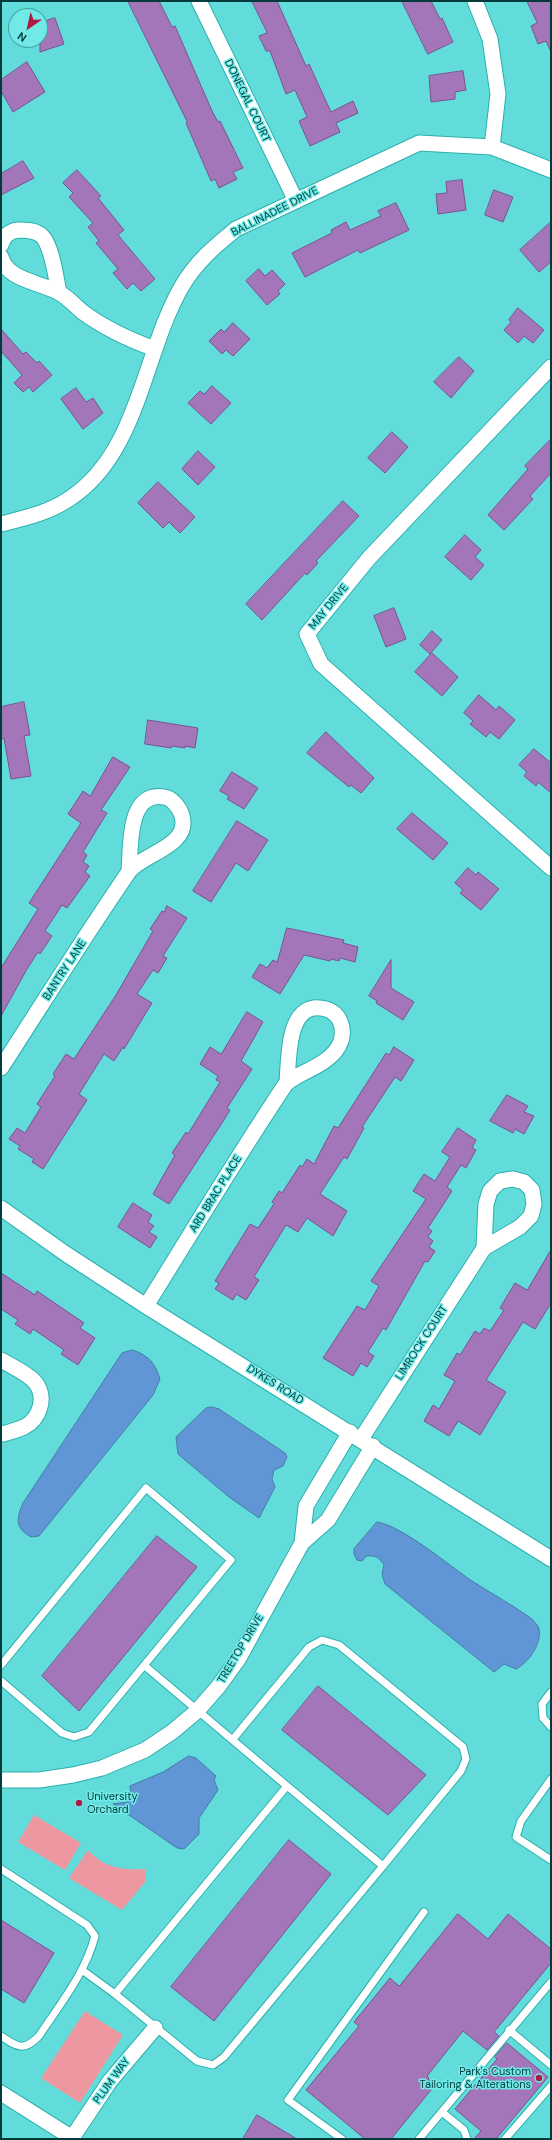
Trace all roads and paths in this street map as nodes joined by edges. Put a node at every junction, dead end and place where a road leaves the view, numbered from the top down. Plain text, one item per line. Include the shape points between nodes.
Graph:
1 (199, 1) edge
2 (474, 1) edge
3 (492, 147) junction
4 (551, 170) edge
5 (296, 201) junction
6 (1, 245) edge
7 (1, 257) edge
8 (59, 292) junction
9 (155, 349) junction
10 (548, 376) edge
11 (1, 524) edge
12 (551, 868) edge
13 (129, 871) junction
14 (1, 1068) edge
15 (287, 1082) junction
16 (1, 1208) edge
17 (484, 1248) junction
18 (146, 1306) junction
19 (1, 1360) edge
20 (1, 1433) edge
21 (361, 1439) junction
22 (302, 1543) junction
23 (551, 1559) edge
24 (1, 1665) edge
25 (145, 1666) junction
26 (1, 1680) edge
27 (551, 1692) edge
28 (197, 1711) junction
29 (551, 1726) edge
30 (232, 1739) junction
31 (551, 1779) edge
32 (1, 1780) edge
33 (288, 1786) junction
34 (551, 1860) edge
35 (384, 1866) junction
36 (1, 1869) edge
37 (424, 1912) dead end
38 (82, 1970) junction
39 (551, 1982) edge
40 (115, 1994) junction
41 (155, 2028) junction
42 (508, 2030) junction
43 (1, 2036) edge
44 (551, 2065) edge
45 (551, 2086) edge
46 (1, 2093) edge
47 (442, 2112) junction
48 (73, 2138) edge
49 (342, 2139) edge
50 (419, 2139) edge
51 (468, 2139) edge
52 (505, 2139) edge

1 - 5 street, DONEGAL COURT
2 - 3 street via 490,40 498,94
3 - 4 street, BALLINADEE DRIVE
3 - 5 street, BALLINADEE DRIVE via 419,143
5 - 9 street, BALLINADEE DRIVE via 236,229 210,250 182,286
6 - 8 street via 3,238 13,230 29,230 42,236 49,248
7 - 8 street via 3,264 12,273
8 - 9 street via 85,314 124,338
9 - 11 street, BALLINADEE DRIVE via 119,445 97,474 70,499 41,514
10 - 12 street, MAY DRIVE via 369,558 307,634 321,664
13 - 13 street, BANTRY LANE via 170,845 183,828 182,816 176,803 166,797 156,796 144,801 136,811
13 - 14 street, BANTRY LANE
15 - 15 street, ARD BRAC PLACE via 334,1053 341,1042 343,1029 337,1016 326,1009 312,1009 299,1016 292,1028
15 - 18 street, ARD BRAC PLACE
16 - 18 street, DYKES ROAD
17 - 17 street, LIMROCK COURT via 520,1227 531,1216 534,1204 532,1190 524,1182 513,1179 500,1181 490,1191 486,1204
17 - 21 street, LIMROCK COURT
18 - 21 street, DYKES ROAD
19 - 20 street via 34,1382 40,1392 41,1404 30,1423 23,1428
21 - 22 street, TREETOP DRIVE via 328,1520
21 - 22 street, TREETOP DRIVE via 306,1506
21 - 23 street, DYKES ROAD
22 - 28 street, TREETOP DRIVE via 239,1658
24 - 25 lane via 146,1488 231,1560
25 - 26 lane via 89,1732 74,1737 62,1733
25 - 28 lane
27 - 29 lane via 542,1704 542,1718
28 - 30 lane
28 - 32 street, TREETOP DRIVE via 145,1750 102,1768 73,1776 39,1780
30 - 33 lane
30 - 35 lane via 309,1647 322,1640 339,1645 463,1747 466,1759 461,1771
31 - 34 lane via 521,1821 516,1837
33 - 35 lane
33 - 40 lane
35 - 41 lane via 224,2058 213,2065 197,2061
36 - 38 lane via 87,1925 95,1936
37 - 49 lane via 288,2100
38 - 40 lane
38 - 43 lane via 39,2036 30,2045 20,2047
39 - 42 lane
40 - 41 lane
41 - 48 street, PLUM WAY via 110,2081
42 - 44 lane
42 - 47 lane
45 - 52 lane
46 - 48 street
47 - 50 lane
47 - 51 lane via 464,2130

